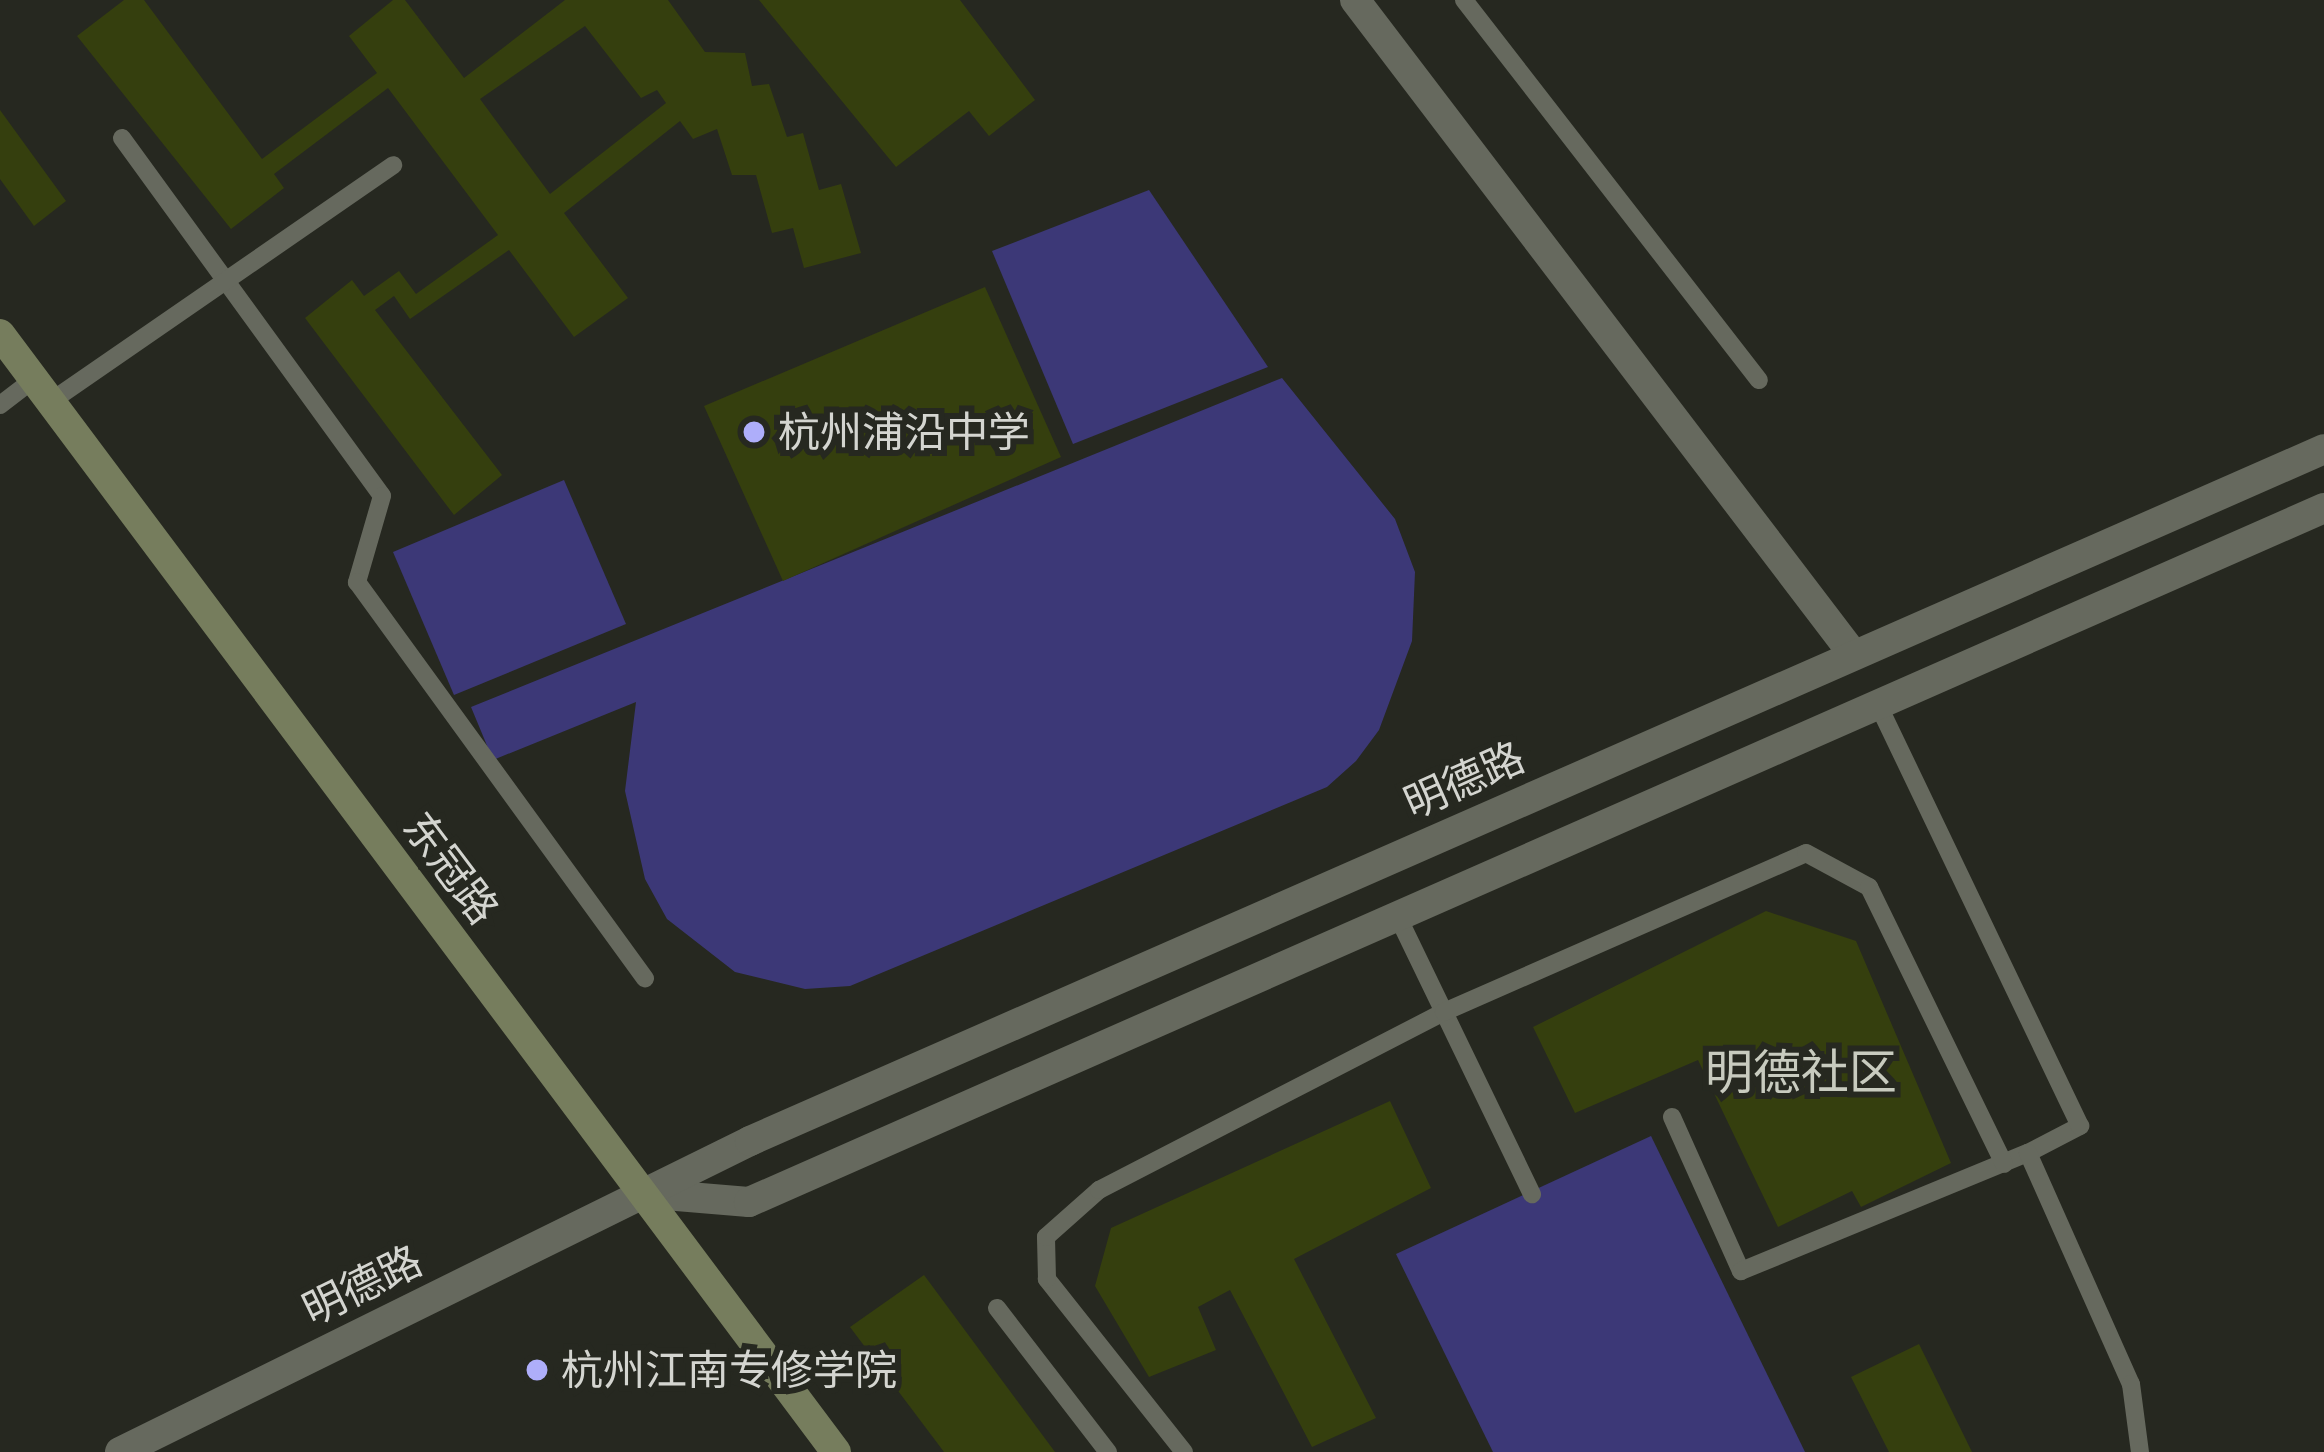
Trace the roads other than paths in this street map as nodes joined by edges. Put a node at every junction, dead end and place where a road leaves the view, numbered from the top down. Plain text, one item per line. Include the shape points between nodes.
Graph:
1 (1355, 0) edge
2 (1465, 0) edge
3 (122, 138) dead end
4 (393, 165) dead end
5 (226, 280) junction
6 (0, 334) edge
7 (1759, 380) dead end
8 (42, 391) junction
9 (0, 405) edge
10 (2324, 449) edge
11 (2324, 508) edge
12 (1853, 654) junction
13 (1878, 705) junction
14 (1398, 917) junction
15 (645, 978) dead end
16 (1444, 1012) junction
17 (1672, 1117) dead end
18 (2029, 1153) junction
19 (2004, 1163) junction
20 (641, 1193) junction
21 (1532, 1193) dead end
22 (997, 1308) dead end
23 (120, 1452) edge
24 (836, 1452) edge
25 (1108, 1452) edge
26 (1184, 1452) edge
27 (2140, 1452) edge

1 - 12 street
2 - 7 lane
3 - 5 lane
4 - 5 lane
5 - 8 lane
5 - 15 lane via 382,496 356,581
6 - 8 main road, 东冠路
8 - 9 lane
8 - 20 main road, 东冠路
10 - 12 street, 明德路
11 - 13 street
12 - 20 street, 明德路
13 - 14 street
13 - 18 lane via 2080,1126
14 - 16 lane
14 - 20 street via 749,1202
16 - 19 lane via 1806,853 1869,887
16 - 21 lane
16 - 26 lane via 1099,1190 1046,1237 1047,1279
17 - 19 lane via 1741,1271
18 - 19 lane
18 - 27 lane via 2131,1384
20 - 23 street, 明德路
20 - 24 main road, 东冠路
22 - 25 lane

